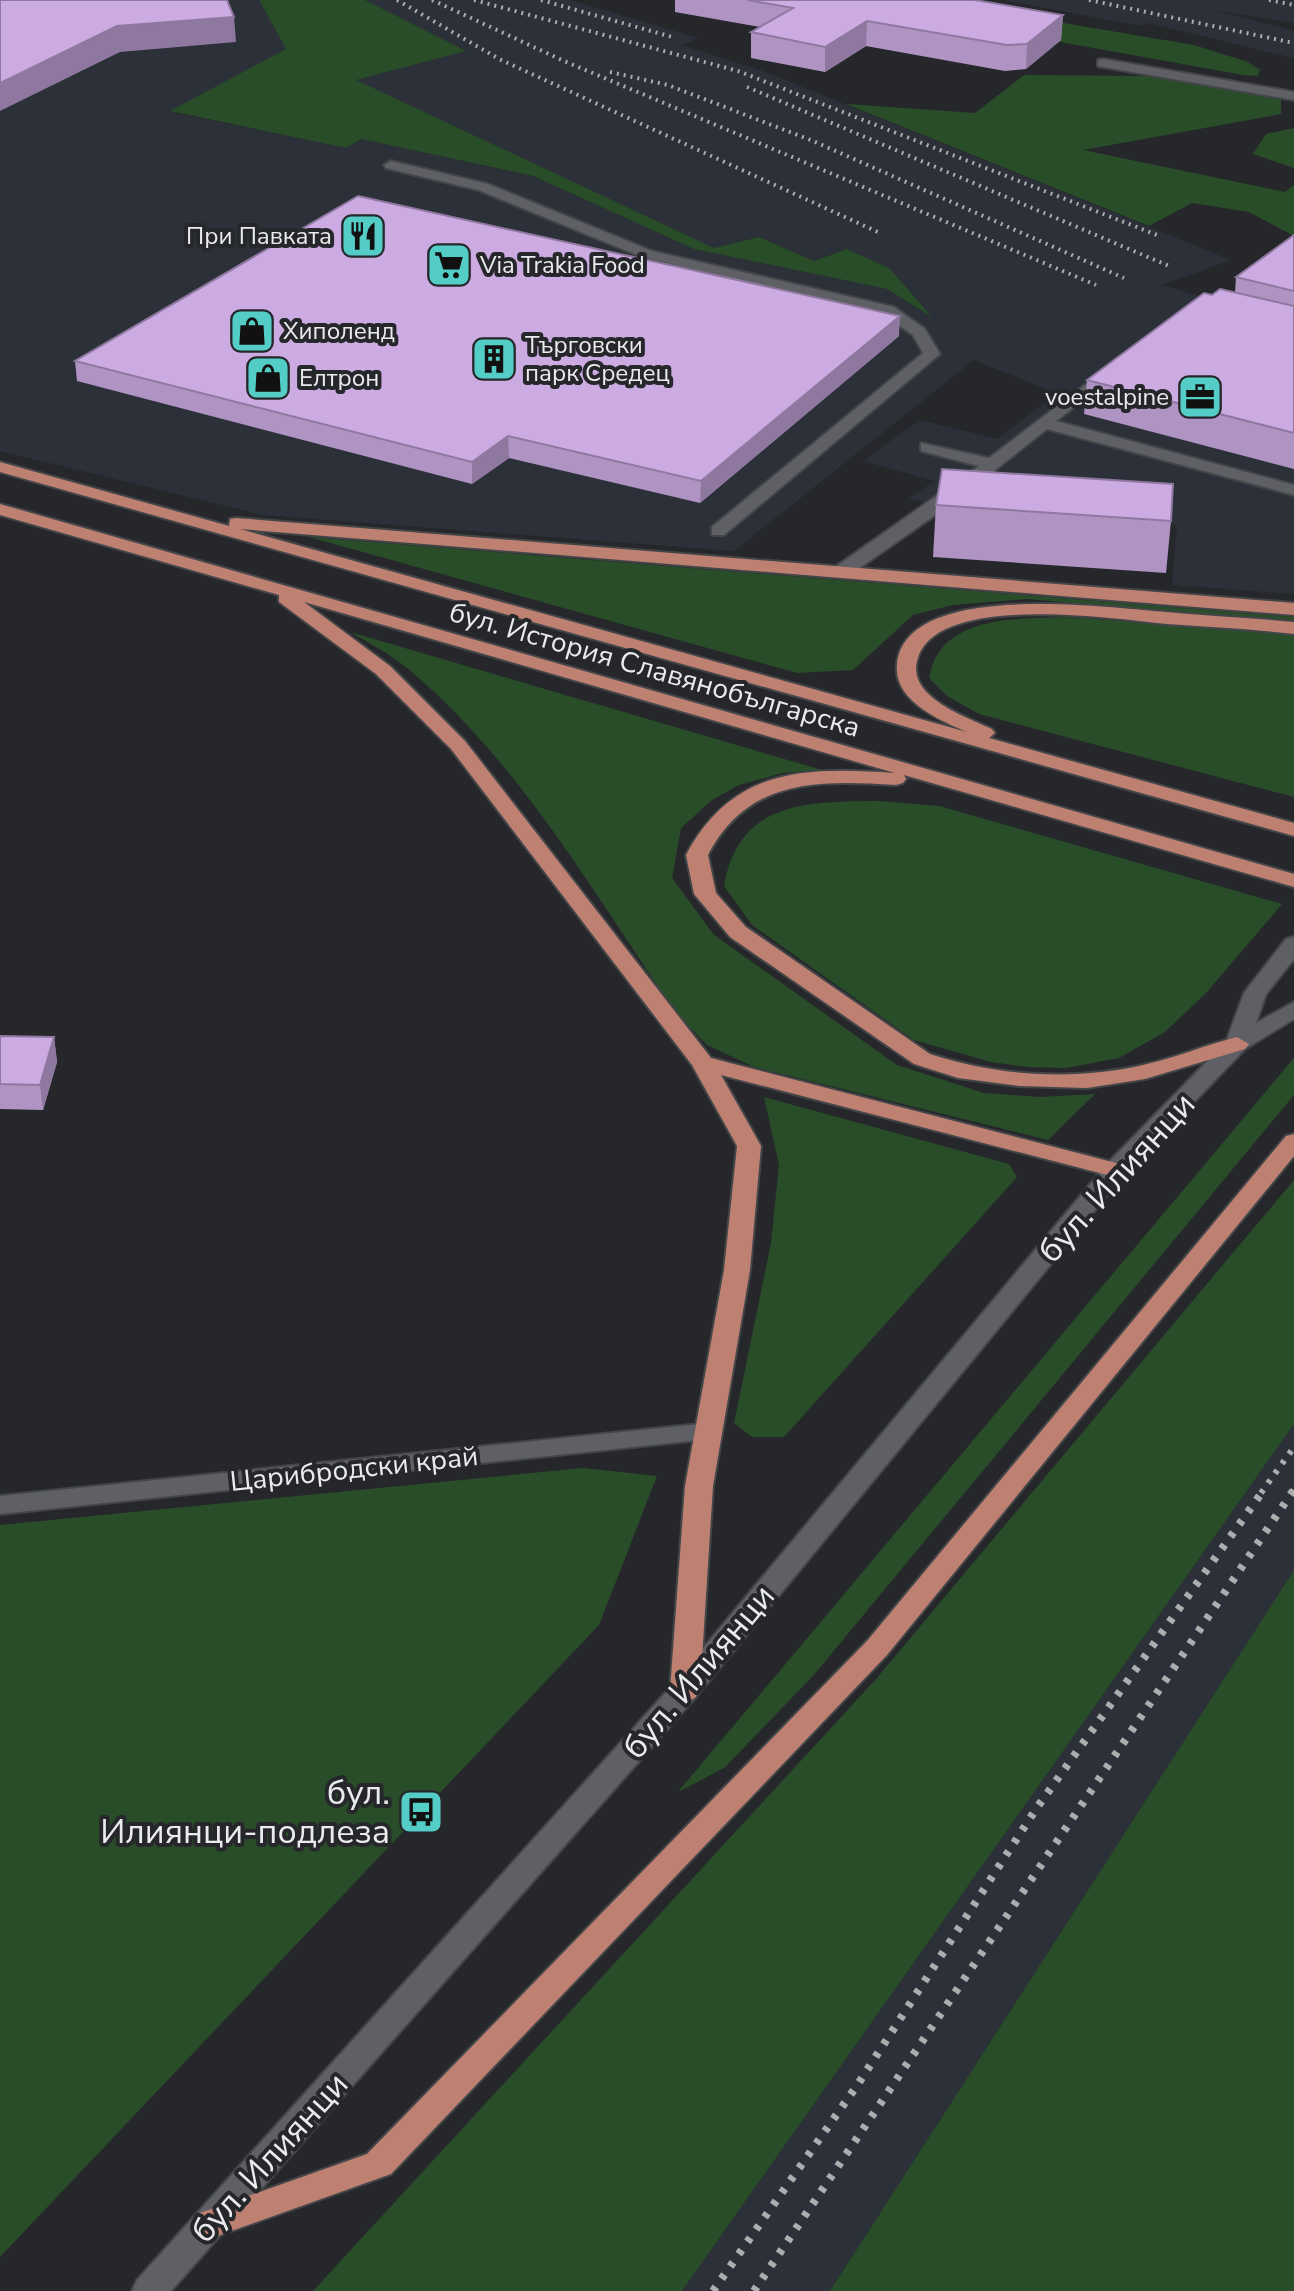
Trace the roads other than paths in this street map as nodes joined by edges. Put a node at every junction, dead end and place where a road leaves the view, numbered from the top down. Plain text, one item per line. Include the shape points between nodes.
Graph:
1 (1103, 63) dead end
2 (1294, 96) edge
3 (391, 165) dead end
4 (1130, 356) edge
5 (1043, 423) junction
6 (927, 447) dead end
7 (992, 464) junction
8 (0, 467) edge
9 (1294, 490) edge
10 (0, 509) edge
11 (181, 519) junction
12 (718, 531) dead end
13 (841, 572) junction
14 (271, 587) junction
15 (1294, 609) edge
16 (1289, 628) edge
17 (1034, 757) junction
18 (967, 789) junction
19 (1294, 830) edge
20 (1294, 881) edge
21 (1294, 944) edge
22 (1294, 1009) edge
23 (1237, 1044) junction
24 (703, 1063) junction
25 (1294, 1141) edge
26 (1115, 1170) junction
27 (709, 1432) junction
28 (0, 1505) edge
29 (685, 1690) junction
30 (209, 2224) junction
31 (149, 2291) edge

1 - 2 street
3 - 12 street via 483,187 647,254 888,310 919,332 932,354
4 - 5 street
5 - 7 street
5 - 9 street
6 - 7 street
7 - 13 street
8 - 11 main road, бул. История Славянобългарска
10 - 14 main road, бул. История Славянобългарска
11 - 13 main road
11 - 17 main road, бул. История Славянобългарска
13 - 15 main road
14 - 18 main road, бул. История Славянобългарска
14 - 24 main road via 383,670 458,745
16 - 17 main road via 1023,608 970,615 927,631 906,661 906,673 919,694 943,712
17 - 19 main road, бул. История Славянобългарска
18 - 20 main road, бул. История Славянобългарска
18 - 23 main road via 841,776 803,779 746,798 717,820 697,855 705,894 738,932 852,1013 922,1059 958,1071 1087,1081 1145,1072
21 - 23 street, бул. Илиянци via 1255,993
22 - 23 street, бул. Илиянци
23 - 26 street, бул. Илиянци
24 - 26 main road
24 - 27 main road via 749,1146 737,1270
25 - 30 main road via 877,1648 379,2164
26 - 29 street, бул. Илиянци
27 - 28 street, Царибродски край
27 - 29 main road via 699,1486
29 - 30 street, бул. Илиянци
30 - 31 street, бул. Илиянци

